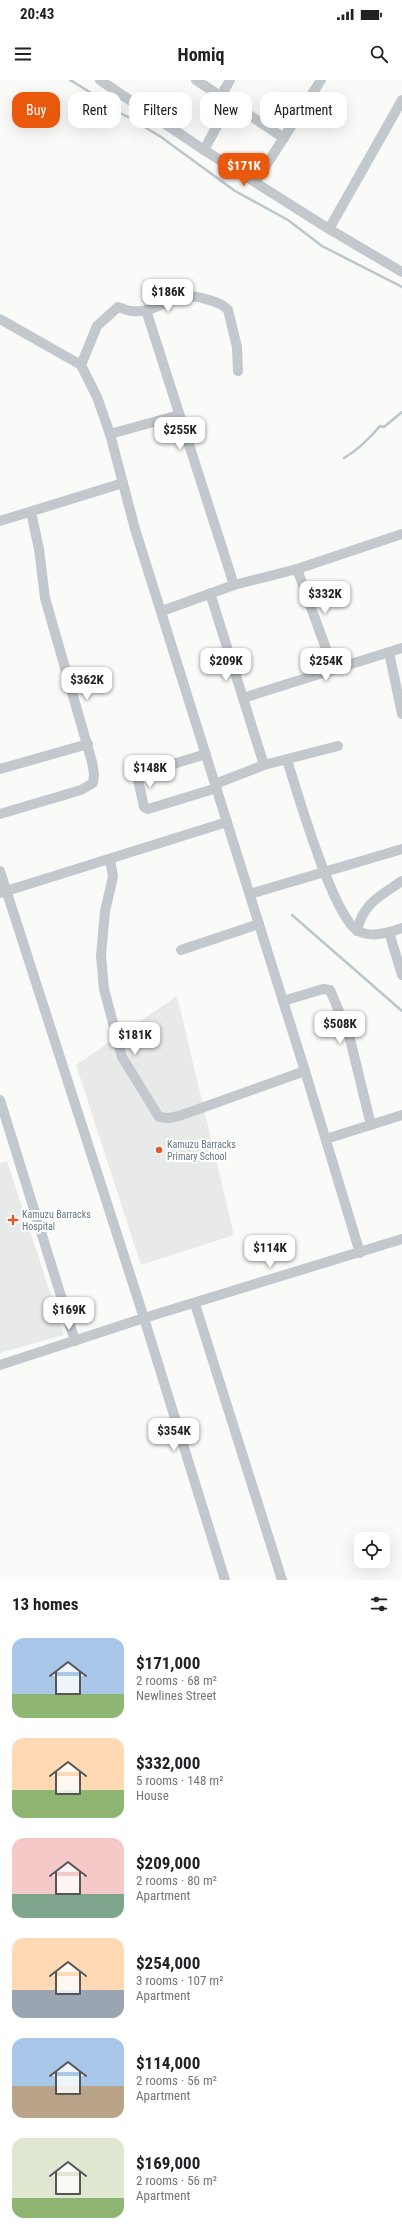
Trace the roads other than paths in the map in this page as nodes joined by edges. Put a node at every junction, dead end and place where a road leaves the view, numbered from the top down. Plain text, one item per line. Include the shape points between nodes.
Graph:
1 (100, 80) edge
2 (196, 80) edge
3 (230, 80) edge
4 (321, 80) edge
5 (215, 92) edge
6 (223, 92) edge
7 (402, 100) edge
8 (252, 117) edge
9 (216, 128) edge
10 (284, 138) junction
11 (204, 150) junction
12 (256, 182) junction
13 (329, 229) junction
14 (402, 272) edge
15 (146, 310) junction
16 (0, 319) edge
17 (81, 365) junction
18 (238, 371) dead end
19 (179, 415) junction
20 (110, 434) junction
21 (123, 483) junction
22 (30, 512) junction
23 (0, 521) edge
24 (401, 538) edge
25 (297, 569) junction
26 (234, 585) junction
27 (210, 593) junction
28 (162, 611) junction
29 (402, 648) edge
30 (389, 652) junction
31 (333, 668) junction
32 (243, 698) junction
33 (402, 714) edge
34 (88, 744) junction
35 (338, 746) dead end
36 (206, 754) junction
37 (287, 760) junction
38 (264, 765) junction
39 (0, 770) edge
40 (216, 786) junction
41 (0, 814) edge
42 (227, 822) junction
43 (402, 849) edge
44 (110, 859) junction
45 (0, 871) edge
46 (324, 871) junction
47 (402, 881) edge
48 (3, 892) edge
49 (250, 894) junction
50 (259, 924) junction
51 (402, 928) edge
52 (357, 931) junction
53 (389, 932) junction
54 (181, 950) dead end
55 (402, 975) edge
56 (283, 1002) junction
57 (305, 1071) junction
58 (0, 1100) edge
59 (402, 1115) edge
60 (371, 1125) junction
61 (326, 1139) junction
62 (402, 1239) edge
63 (360, 1253) junction
64 (194, 1304) junction
65 (144, 1318) junction
66 (75, 1341) junction
67 (0, 1365) edge
68 (225, 1580) edge
69 (282, 1580) edge

1 - 11 street
2 - 5 street
3 - 6 street
4 - 10 street
7 - 13 street
8 - 10 street
9 - 11 street
10 - 12 street
11 - 12 street
12 - 13 street
13 - 14 street
15 - 17 street via 131,311 118,307 103,319 97,326
15 - 18 street via 191,295 225,306 237,347
15 - 19 street
16 - 17 street
17 - 20 street via 97,396
19 - 20 street
19 - 26 street
20 - 21 street
21 - 22 street
21 - 28 street
22 - 23 street
22 - 34 street via 39,549 45,598
24 - 25 street
25 - 26 street
25 - 31 street
26 - 27 street
27 - 28 street
27 - 32 street
28 - 36 street
29 - 30 street
30 - 31 street
30 - 33 street
31 - 32 street
32 - 38 street
34 - 39 street
34 - 41 street via 94,774 90,786
35 - 37 street
36 - 40 street
36 - 40 street via 136,774 144,807 148,809
37 - 38 street
37 - 46 street
38 - 40 street
40 - 42 street
42 - 44 street
42 - 49 street
43 - 46 street
44 - 48 street
44 - 57 street via 113,877 105,911 101,956 104,989 122,1057 159,1117 179,1116
45 - 48 street
46 - 49 street
46 - 52 street via 339,905
47 - 52 street via 372,902 360,916
48 - 65 street
49 - 50 street
50 - 54 street
50 - 56 street
51 - 53 street
52 - 53 street via 371,935
53 - 55 street
56 - 57 street
56 - 60 street via 323,989 330,990 349,1034
57 - 61 street
58 - 66 street
59 - 60 street
60 - 61 street
61 - 63 street
62 - 63 street
63 - 64 street
64 - 65 street
64 - 69 street
65 - 66 street
65 - 68 street
66 - 67 street

